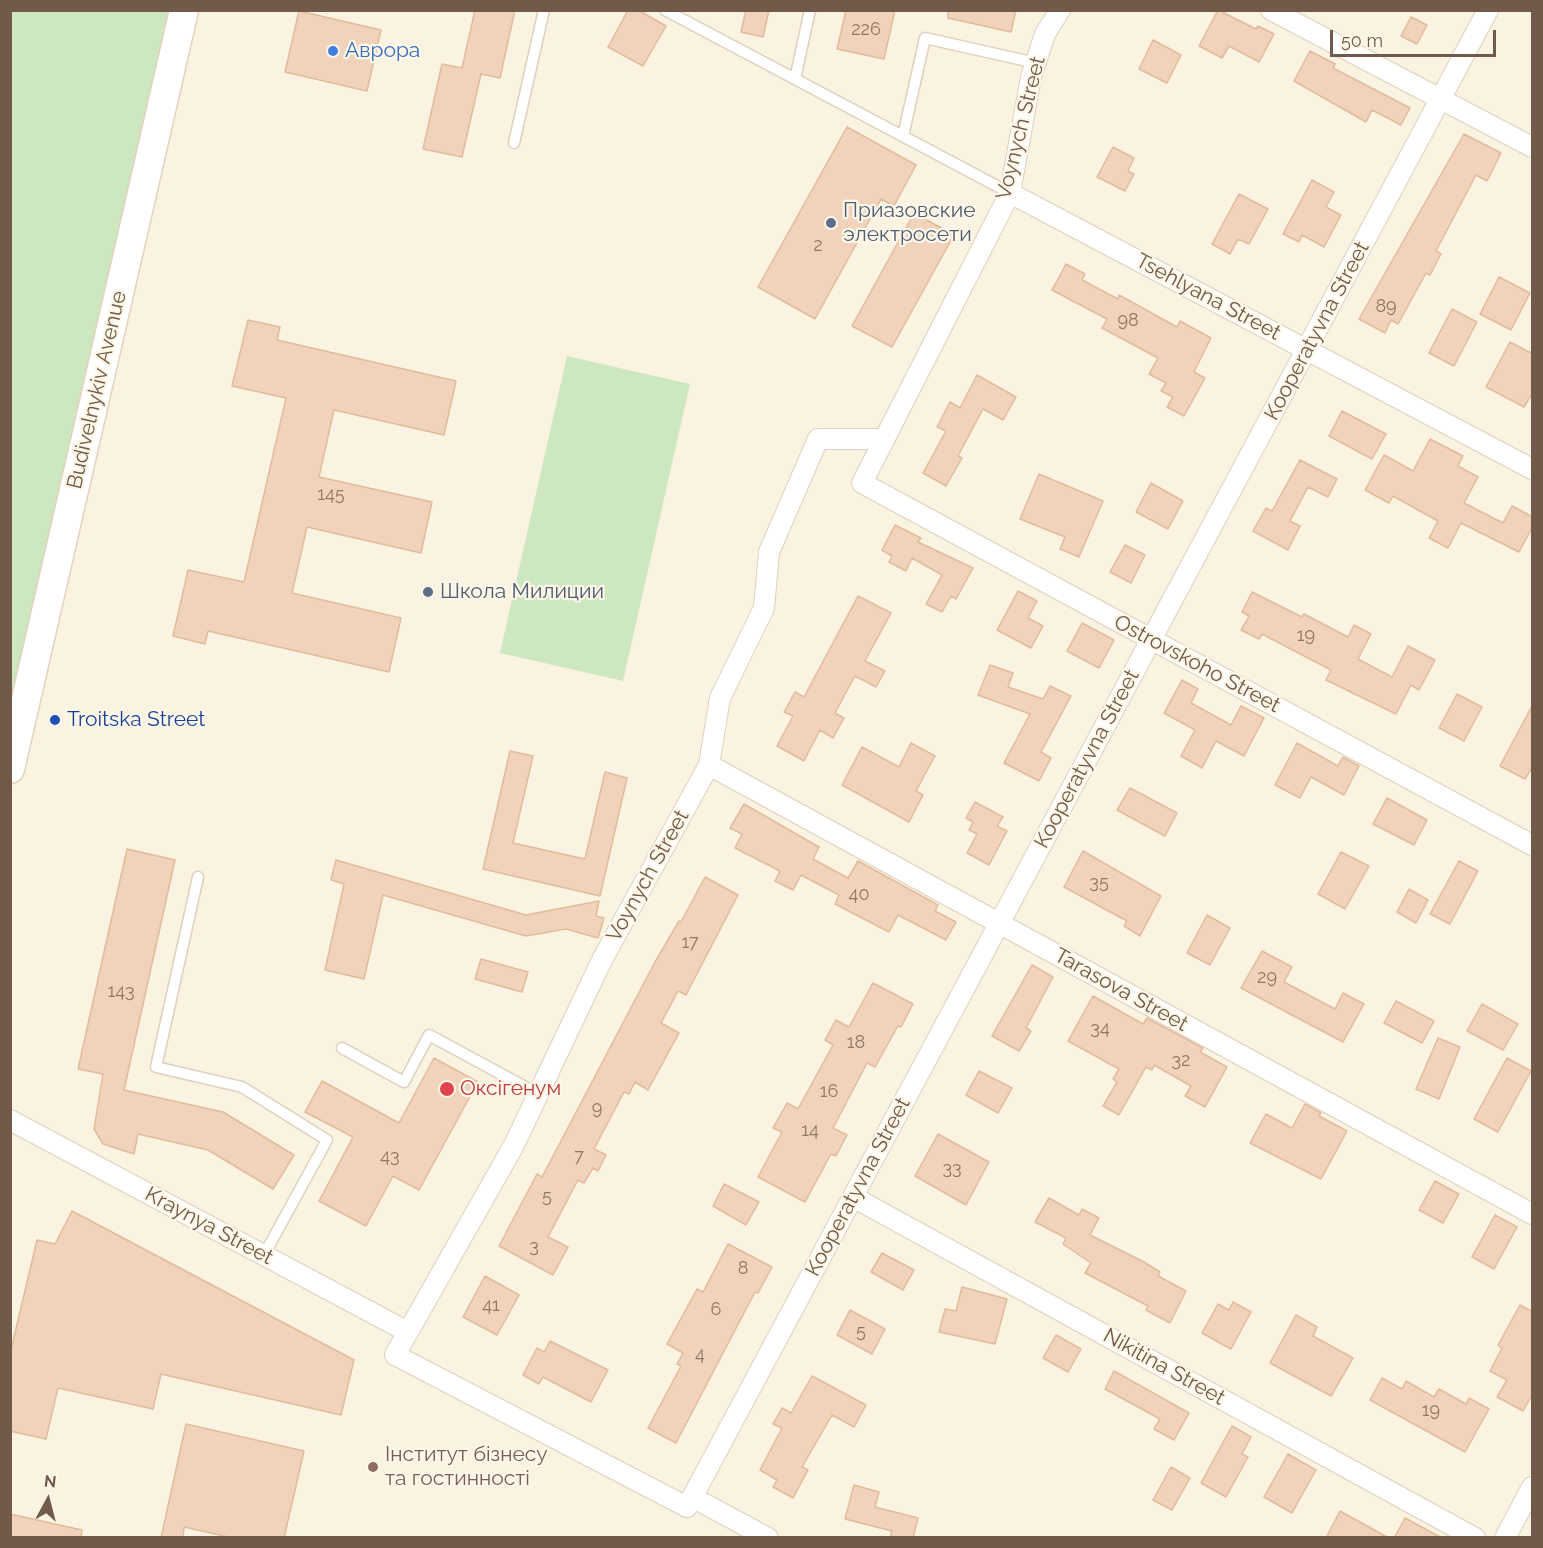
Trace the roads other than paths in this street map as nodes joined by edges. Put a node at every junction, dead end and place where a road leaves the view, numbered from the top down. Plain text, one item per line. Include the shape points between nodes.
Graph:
1 (184, 10) edge
2 (544, 10) edge
3 (810, 10) edge
4 (1060, 10) edge
5 (1270, 10) edge
6 (1488, 10) edge
7 (666, 11) edge
8 (1036, 63) junction
9 (795, 79) junction
10 (1440, 99) junction
11 (903, 136) junction
12 (514, 143) dead end
13 (1533, 147) edge
14 (1010, 193) junction
15 (1306, 350) junction
16 (885, 438) junction
17 (1533, 470) edge
18 (862, 483) joint
19 (1151, 639) junction
20 (709, 765) junction
21 (10, 769) edge
22 (1533, 845) edge
23 (198, 877) dead end
24 (999, 924) junction
25 (342, 1048) dead end
26 (538, 1094) junction
27 (10, 1120) edge
28 (853, 1197) junction
29 (1533, 1214) edge
30 (264, 1255) junction
31 (408, 1332) junction
32 (1533, 1487) edge
33 (689, 1502) junction
34 (768, 1538) edge
35 (1475, 1538) edge
36 (1505, 1538) edge

1 - 21 main road, Budivelnykiv Avenue
2 - 12 lane
3 - 9 lane
4 - 8 street, Voynych Street via 1045,34
5 - 10 street
6 - 10 street, Kooperatyvna Street
7 - 9 lane
8 - 11 lane via 926,38
8 - 14 street, Voynych Street
9 - 11 lane
10 - 13 street
10 - 15 street, Kooperatyvna Street
11 - 14 lane
14 - 15 street, Tsehlyana Street
14 - 16 street, Voynych Street
15 - 17 street, Tsehlyana Street
15 - 19 street, Kooperatyvna Street
16 - 18 street, Voynych Street
16 - 20 street, Voynych Street via 818,438 769,552 764,608 720,698
18 - 19 street, Ostrovskoho Street
19 - 22 street, Ostrovskoho Street
19 - 24 street, Kooperatyvna Street
20 - 24 street, Tarasova Street
20 - 26 street, Voynych Street via 602,960
23 - 30 lane via 156,1067 242,1087 327,1140
24 - 28 street, Kooperatyvna Street
24 - 29 street, Tarasova Street
25 - 26 lane via 404,1082 429,1035
26 - 31 street, Voynych Street via 514,1145
27 - 30 street, Kraynya Street
28 - 33 street, Kooperatyvna Street
28 - 35 street, Nikitina Street
30 - 31 street, Kraynya Street
31 - 33 street, Voynych Street via 395,1355
32 - 36 street
33 - 34 street

